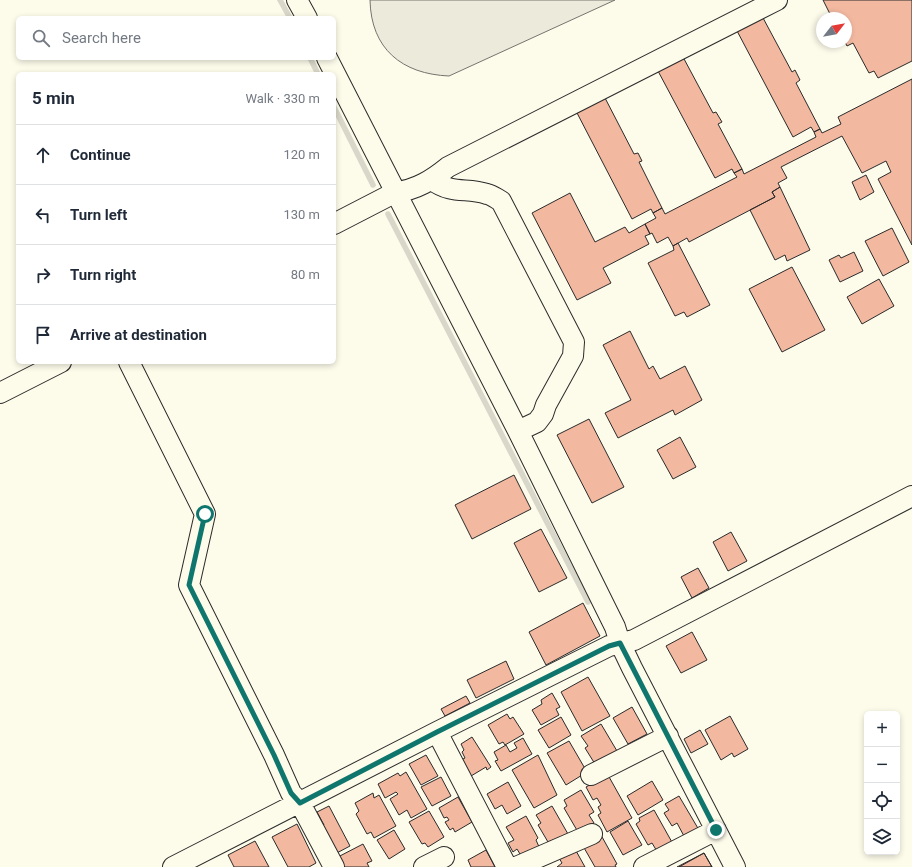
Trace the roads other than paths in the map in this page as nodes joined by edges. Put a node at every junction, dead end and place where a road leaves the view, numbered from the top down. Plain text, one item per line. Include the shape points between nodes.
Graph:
1 (297, 0) edge
2 (777, 0) edge
3 (305, 16) edge
4 (328, 60) edge
5 (334, 72) edge
6 (336, 75) edge
7 (432, 180) junction
8 (396, 192) junction
9 (336, 223) edge
10 (57, 364) edge
11 (131, 364) edge
12 (0, 393) edge
13 (518, 431) junction
14 (912, 496) edge
15 (620, 643) junction
16 (437, 732) junction
17 (668, 736) junction
18 (591, 775) dead end
19 (300, 803) junction
20 (716, 830) junction
21 (592, 834) dead end
22 (444, 857) dead end
23 (173, 867) edge
24 (334, 867) edge
25 (424, 867) edge
26 (507, 867) edge
27 (516, 867) edge
28 (644, 867) edge
29 (735, 867) edge

1 - 3 street
2 - 7 street via 448,167
4 - 5 street
6 - 8 street
7 - 8 street via 406,191
7 - 13 street via 442,187 455,191 487,194 501,201 574,342 573,356 543,414 537,422
8 - 9 street
8 - 13 street
10 - 12 street
11 - 19 street via 205,514 189,585 291,793
13 - 15 street via 615,627
14 - 15 street via 634,640
15 - 16 street via 609,646
15 - 17 street
16 - 19 street
16 - 26 street
17 - 18 street
17 - 20 street
19 - 23 street
19 - 24 street
20 - 28 street
20 - 29 street
21 - 27 street
22 - 25 street

